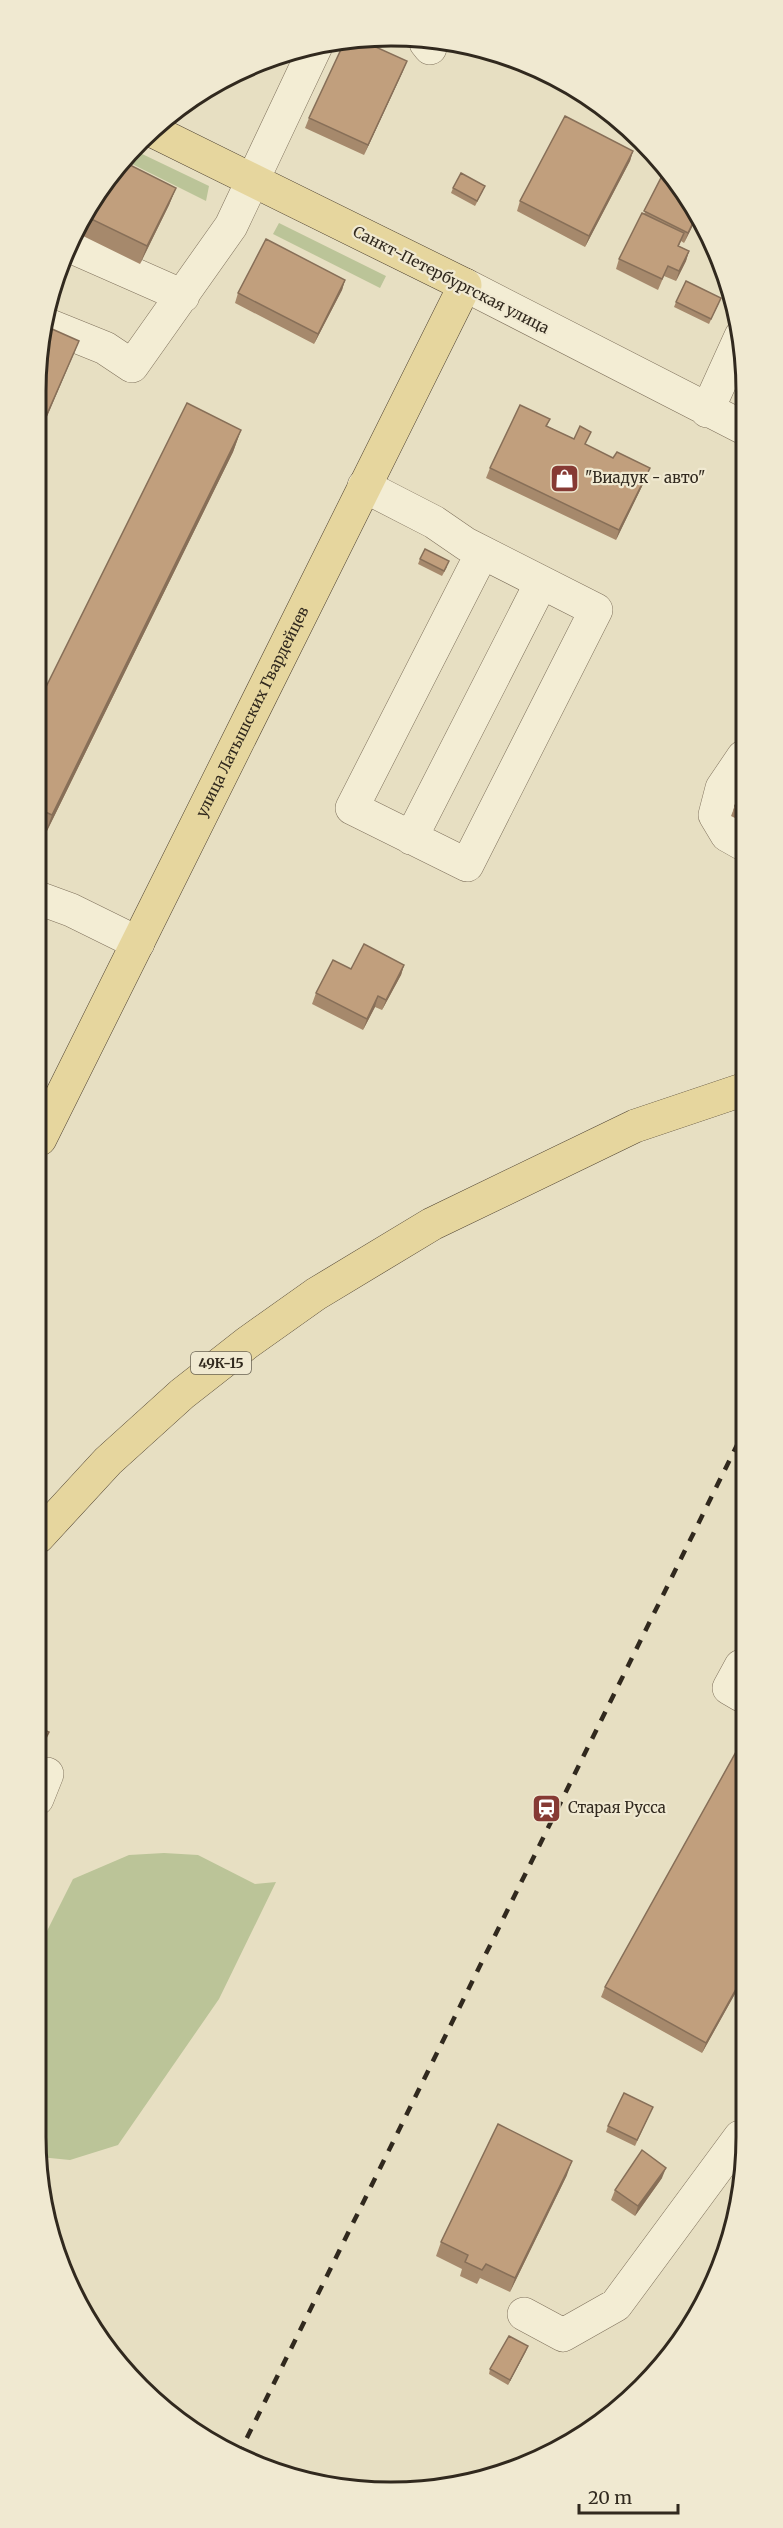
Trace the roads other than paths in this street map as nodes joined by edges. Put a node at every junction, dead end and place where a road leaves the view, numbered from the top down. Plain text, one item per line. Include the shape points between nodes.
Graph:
1 (311, 56) edge
2 (161, 135) edge
3 (252, 180) junction
4 (77, 249) edge
5 (465, 285) junction
6 (183, 296) junction
7 (52, 327) edge
8 (734, 351) edge
9 (707, 411) junction
10 (736, 424) edge
11 (364, 486) junction
12 (482, 553) junction
13 (541, 583) junction
14 (736, 768) edge
15 (411, 838) junction
16 (736, 840) edge
17 (47, 901) edge
18 (138, 942) junction
19 (736, 1092) edge
20 (47, 1125) edge
21 (47, 1527) edge
22 (736, 1675) edge
23 (736, 1692) edge
24 (736, 2142) edge
25 (524, 2314) dead end

1 - 3 street
2 - 3 main road, Санкт-Петербургская улица
3 - 5 main road, Санкт-Петербургская улица
3 - 6 street via 231,226
4 - 6 street
5 - 9 street, Санкт-Петербургская улица
5 - 11 main road, улица Латышских Гвардейцев
6 - 7 street via 132,366 105,348
8 - 9 street
9 - 10 street, Санкт-Петербургская улица
11 - 12 street via 434,522
11 - 18 main road, улица Латышских Гвардейцев
12 - 13 street
12 - 15 street via 352,808
13 - 15 street
13 - 15 street via 596,610 467,866
14 - 16 street via 723,788 715,815 727,835
17 - 18 street
18 - 20 main road, улица Латышских Гвардейцев
19 - 21 main road, 49К-15 via 635,1125 432,1224 316,1294 182,1394 108,1461
22 - 23 street via 729,1688
24 - 25 street via 616,2305 563,2335

